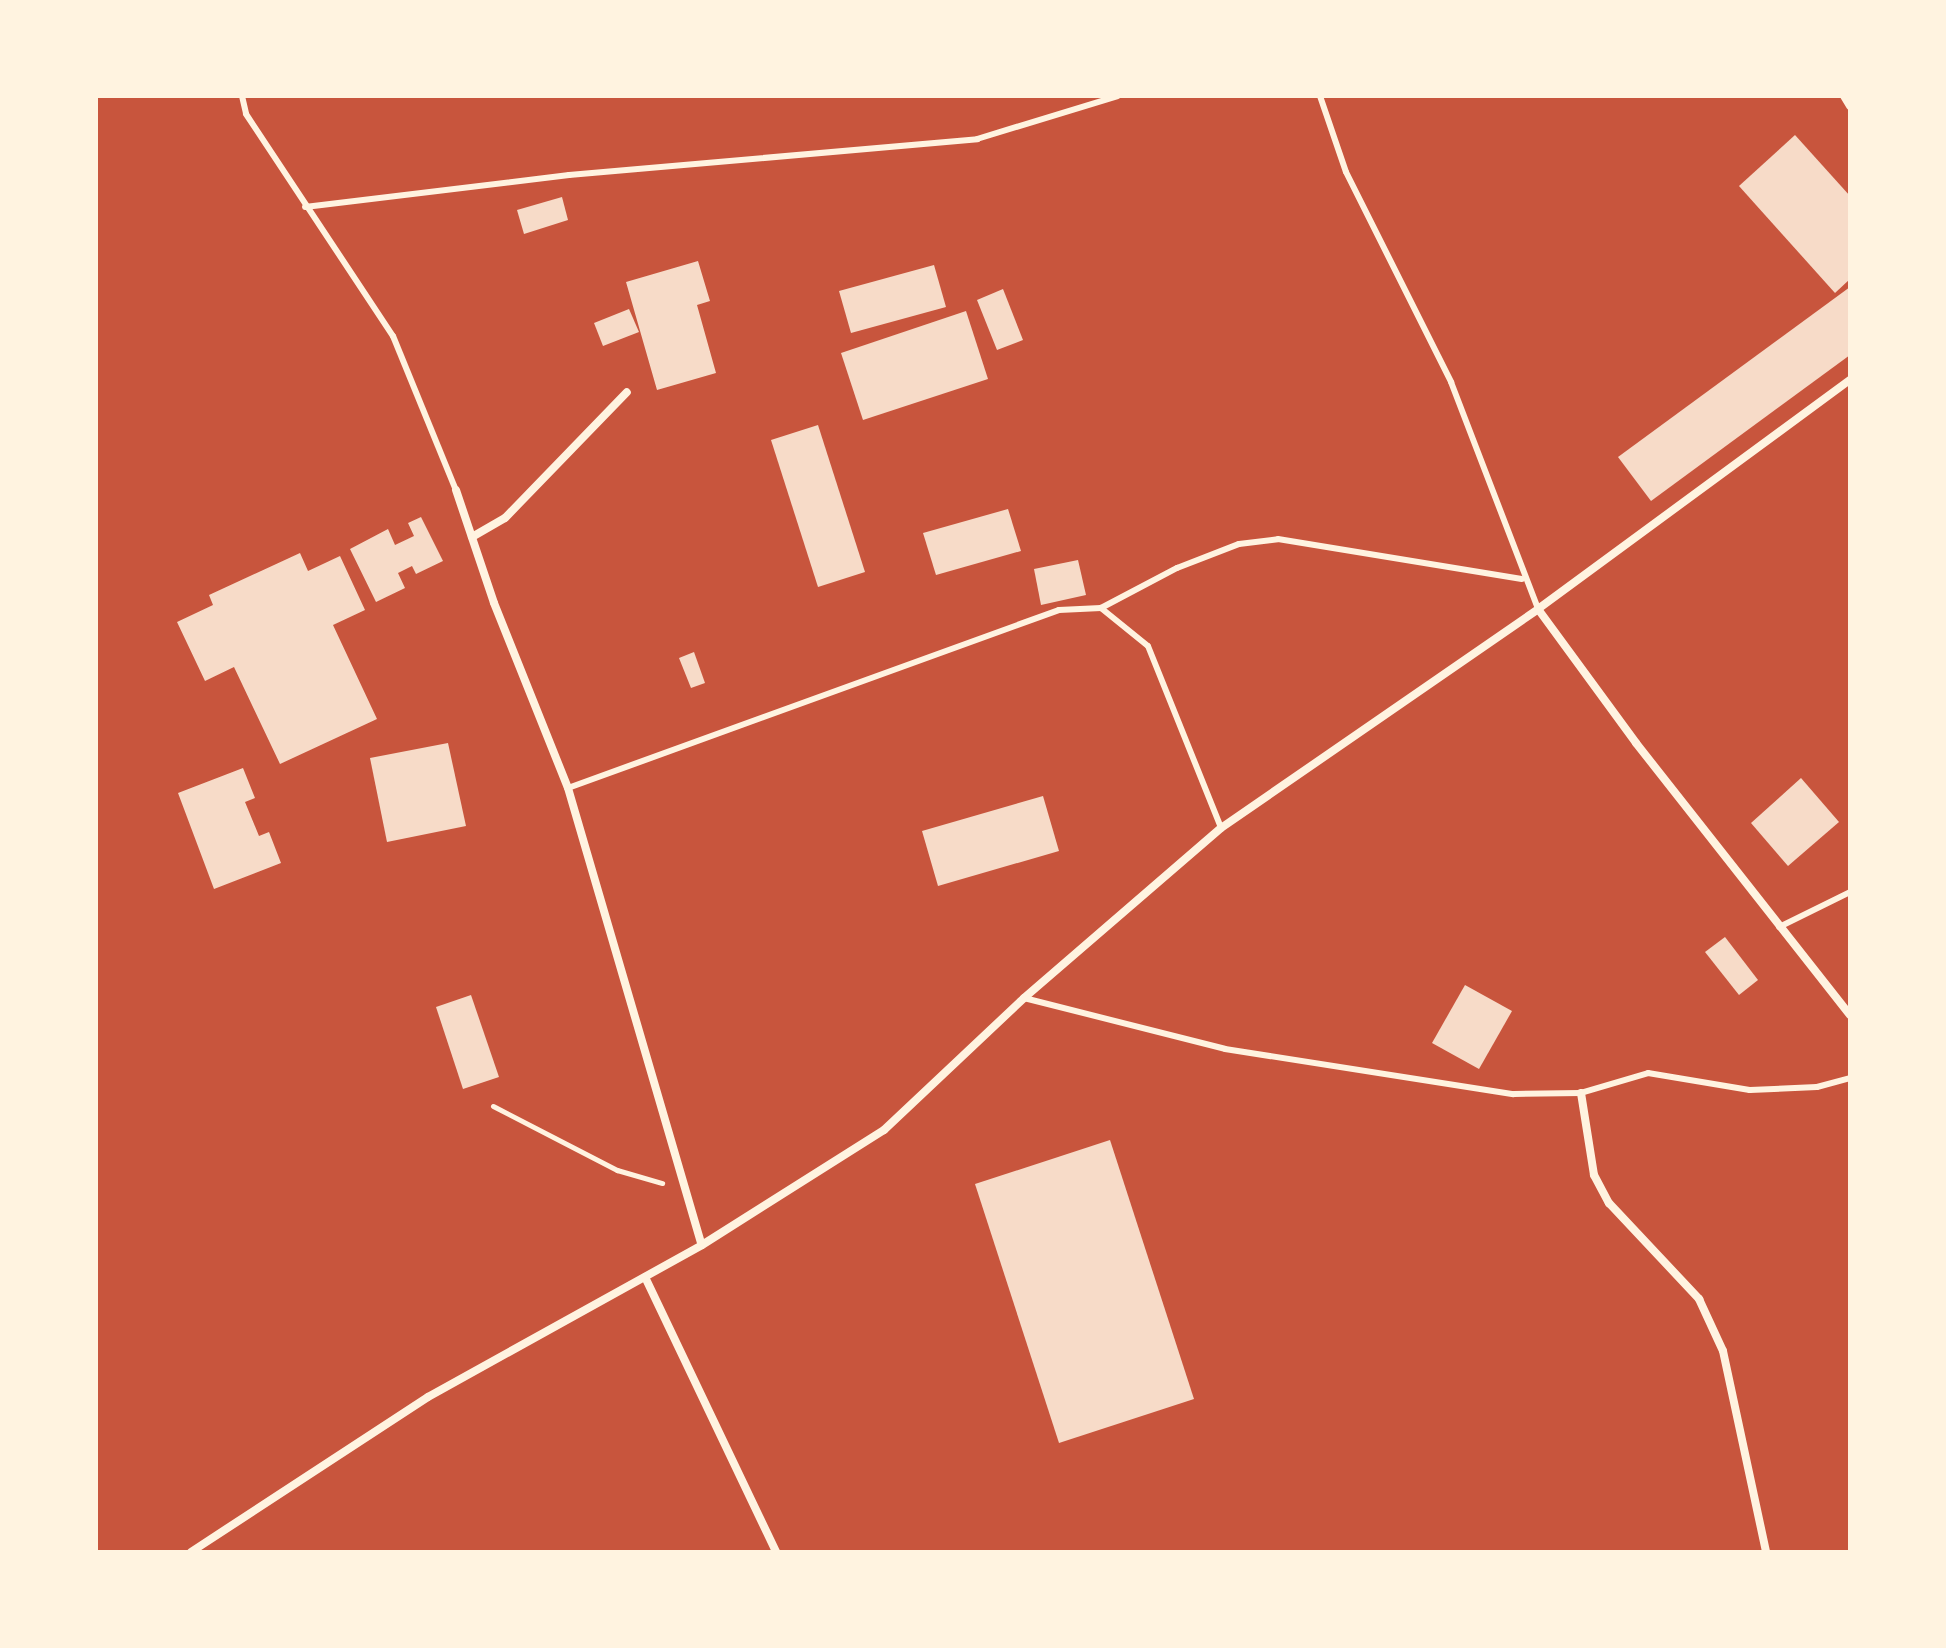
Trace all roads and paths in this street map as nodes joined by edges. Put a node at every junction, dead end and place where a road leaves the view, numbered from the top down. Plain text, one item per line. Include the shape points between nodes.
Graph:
1 (242, 96) edge
2 (1118, 96) edge
3 (1320, 96) edge
4 (1844, 96) edge
5 (1850, 106) edge
6 (305, 207) junction
7 (1850, 380) edge
8 (627, 392) dead end
9 (456, 490) joint
10 (472, 537) junction
11 (1522, 579) junction
12 (1101, 608) junction
13 (1538, 609) junction
14 (568, 788) junction
15 (1221, 828) junction
16 (1850, 892) edge
17 (1779, 927) junction
18 (1024, 998) junction
19 (1850, 1015) edge
20 (1850, 1078) edge
21 (1581, 1093) junction
22 (493, 1106) dead end
23 (686, 1190) junction
24 (702, 1245) junction
25 (645, 1277) junction
26 (191, 1552) edge
27 (776, 1552) edge
28 (1766, 1552) edge

1 - 6 lane via 246,114
2 - 6 lane via 977,139 569,175
3 - 11 lane via 1346,172 1451,382
4 - 5 street
6 - 9 lane via 393,336
7 - 13 street
8 - 10 street via 505,518
9 - 10 street
10 - 14 street
11 - 12 lane via 1278,539 1214,554
11 - 13 lane
12 - 14 lane via 1059,610
12 - 15 lane via 1148,646
13 - 15 street
13 - 17 street
14 - 23 street
15 - 18 street
16 - 17 lane
17 - 19 street
18 - 21 lane via 1225,1049 1514,1094
18 - 24 street via 884,1130
20 - 21 lane via 1817,1087 1750,1090 1648,1073
21 - 28 street via 1594,1175 1609,1203 1699,1299 1723,1351
22 - 23 path via 617,1170
23 - 24 street
24 - 25 street
25 - 26 street via 428,1397
25 - 27 street

